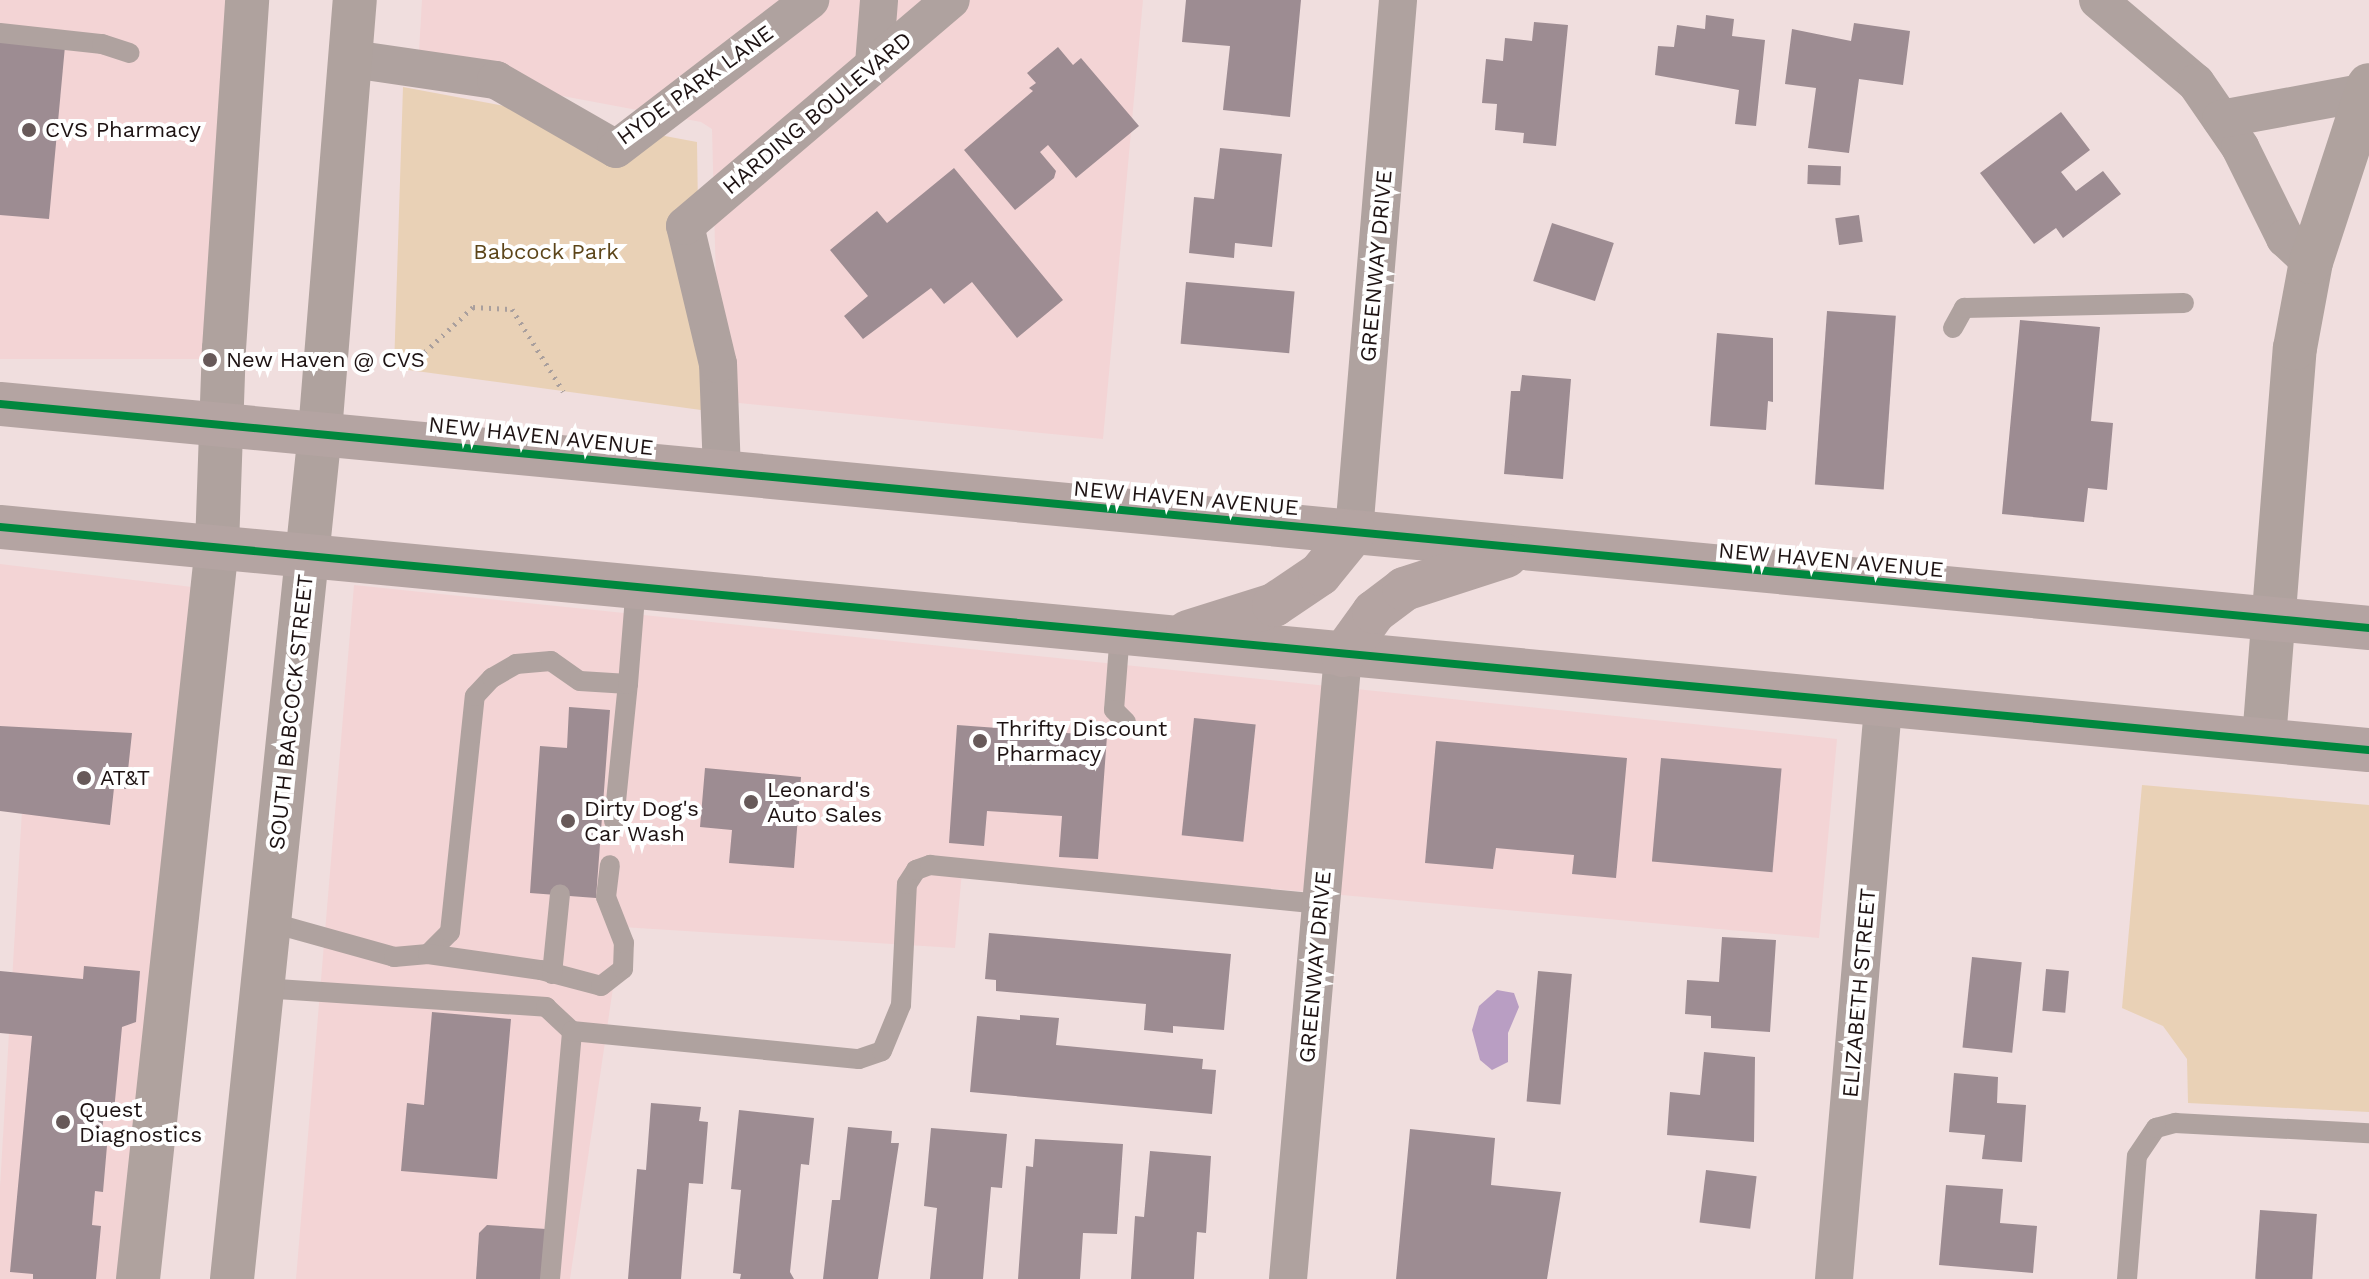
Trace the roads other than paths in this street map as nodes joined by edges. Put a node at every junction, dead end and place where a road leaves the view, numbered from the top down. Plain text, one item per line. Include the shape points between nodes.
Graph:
1 (247, 0) edge
2 (355, 0) edge
3 (810, 0) edge
4 (879, 0) edge
5 (951, 0) edge
6 (1398, 0) edge
7 (2098, 0) edge
8 (0, 33) edge
9 (130, 53) dead end
10 (352, 59) junction
11 (874, 64) junction
12 (2368, 88) edge
13 (2221, 119) junction
14 (2311, 262) junction
15 (2184, 303) dead end
16 (1953, 328) dead end
17 (0, 404) edge
18 (220, 424) junction
19 (320, 432) junction
20 (722, 472) junction
21 (0, 527) edge
22 (1354, 532) junction
23 (217, 546) junction
24 (1524, 550) junction
25 (308, 553) junction
26 (636, 585) junction
27 (2274, 619) junction
28 (2369, 628) edge
29 (1120, 632) junction
30 (1171, 637) junction
31 (1343, 655) junction
32 (628, 684) junction
33 (1883, 707) junction
34 (1126, 722) dead end
35 (2264, 739) junction
36 (2369, 750) edge
37 (614, 821) dead end
38 (610, 865) dead end
39 (560, 894) dead end
40 (1321, 904) junction
41 (269, 922) junction
42 (428, 954) junction
43 (552, 974) junction
44 (262, 988) junction
45 (572, 1031) junction
46 (2369, 1133) edge
47 (138, 1279) edge
48 (232, 1279) edge
49 (550, 1279) edge
50 (1288, 1279) edge
51 (1834, 1279) edge
52 (2127, 1279) edge

1 - 18 main road
2 - 10 main road, SOUTH BABCOCK STREET
3 - 10 street, HYDE PARK LANE via 616,149 496,80
4 - 11 street
5 - 11 street, HARDING BOULEVARD
6 - 22 street, GREENWAY DRIVE
7 - 13 street via 2196,83
8 - 9 lane via 102,44
10 - 19 main road, SOUTH BABCOCK STREET
11 - 20 street, HARDING BOULEVARD via 685,226 718,364
12 - 13 street
12 - 14 main road
13 - 14 street via 2285,238
14 - 27 main road via 2295,348
15 - 16 lane via 1964,308
17 - 18 main road, NEW HAVEN AVENUE
18 - 19 main road, NEW HAVEN AVENUE
18 - 23 main road
19 - 20 main road, NEW HAVEN AVENUE
19 - 25 main road, SOUTH BABCOCK STREET
20 - 22 main road, NEW HAVEN AVENUE
21 - 23 main road
22 - 24 main road, NEW HAVEN AVENUE
22 - 30 main road via 1320,574 1274,605
23 - 25 main road
23 - 47 main road
24 - 27 main road, NEW HAVEN AVENUE
24 - 31 main road via 1404,589 1374,612
25 - 26 main road
25 - 41 main road, SOUTH BABCOCK STREET
26 - 29 main road
26 - 32 lane
27 - 28 main road, NEW HAVEN AVENUE
27 - 35 main road
29 - 30 main road
29 - 34 lane via 1114,710
30 - 31 main road
31 - 33 main road
31 - 40 street, GREENWAY DRIVE
32 - 37 lane
32 - 42 lane via 580,690 551,661 516,664 475,696 450,932
33 - 35 main road
33 - 51 street, ELIZABETH STREET
35 - 36 main road
38 - 43 lane via 606,897 624,943 623,969 601,986
39 - 43 lane
40 - 45 lane via 961,867 916,870 903,900 909,923 895,1030 882,1051 859,1059
40 - 50 street, GREENWAY DRIVE
41 - 42 lane via 394,957
41 - 44 main road, SOUTH BABCOCK STREET
42 - 43 lane
44 - 45 lane via 546,1007
44 - 48 main road, SOUTH BABCOCK STREET
45 - 49 lane
46 - 52 lane via 2175,1123 2156,1128 2137,1156

